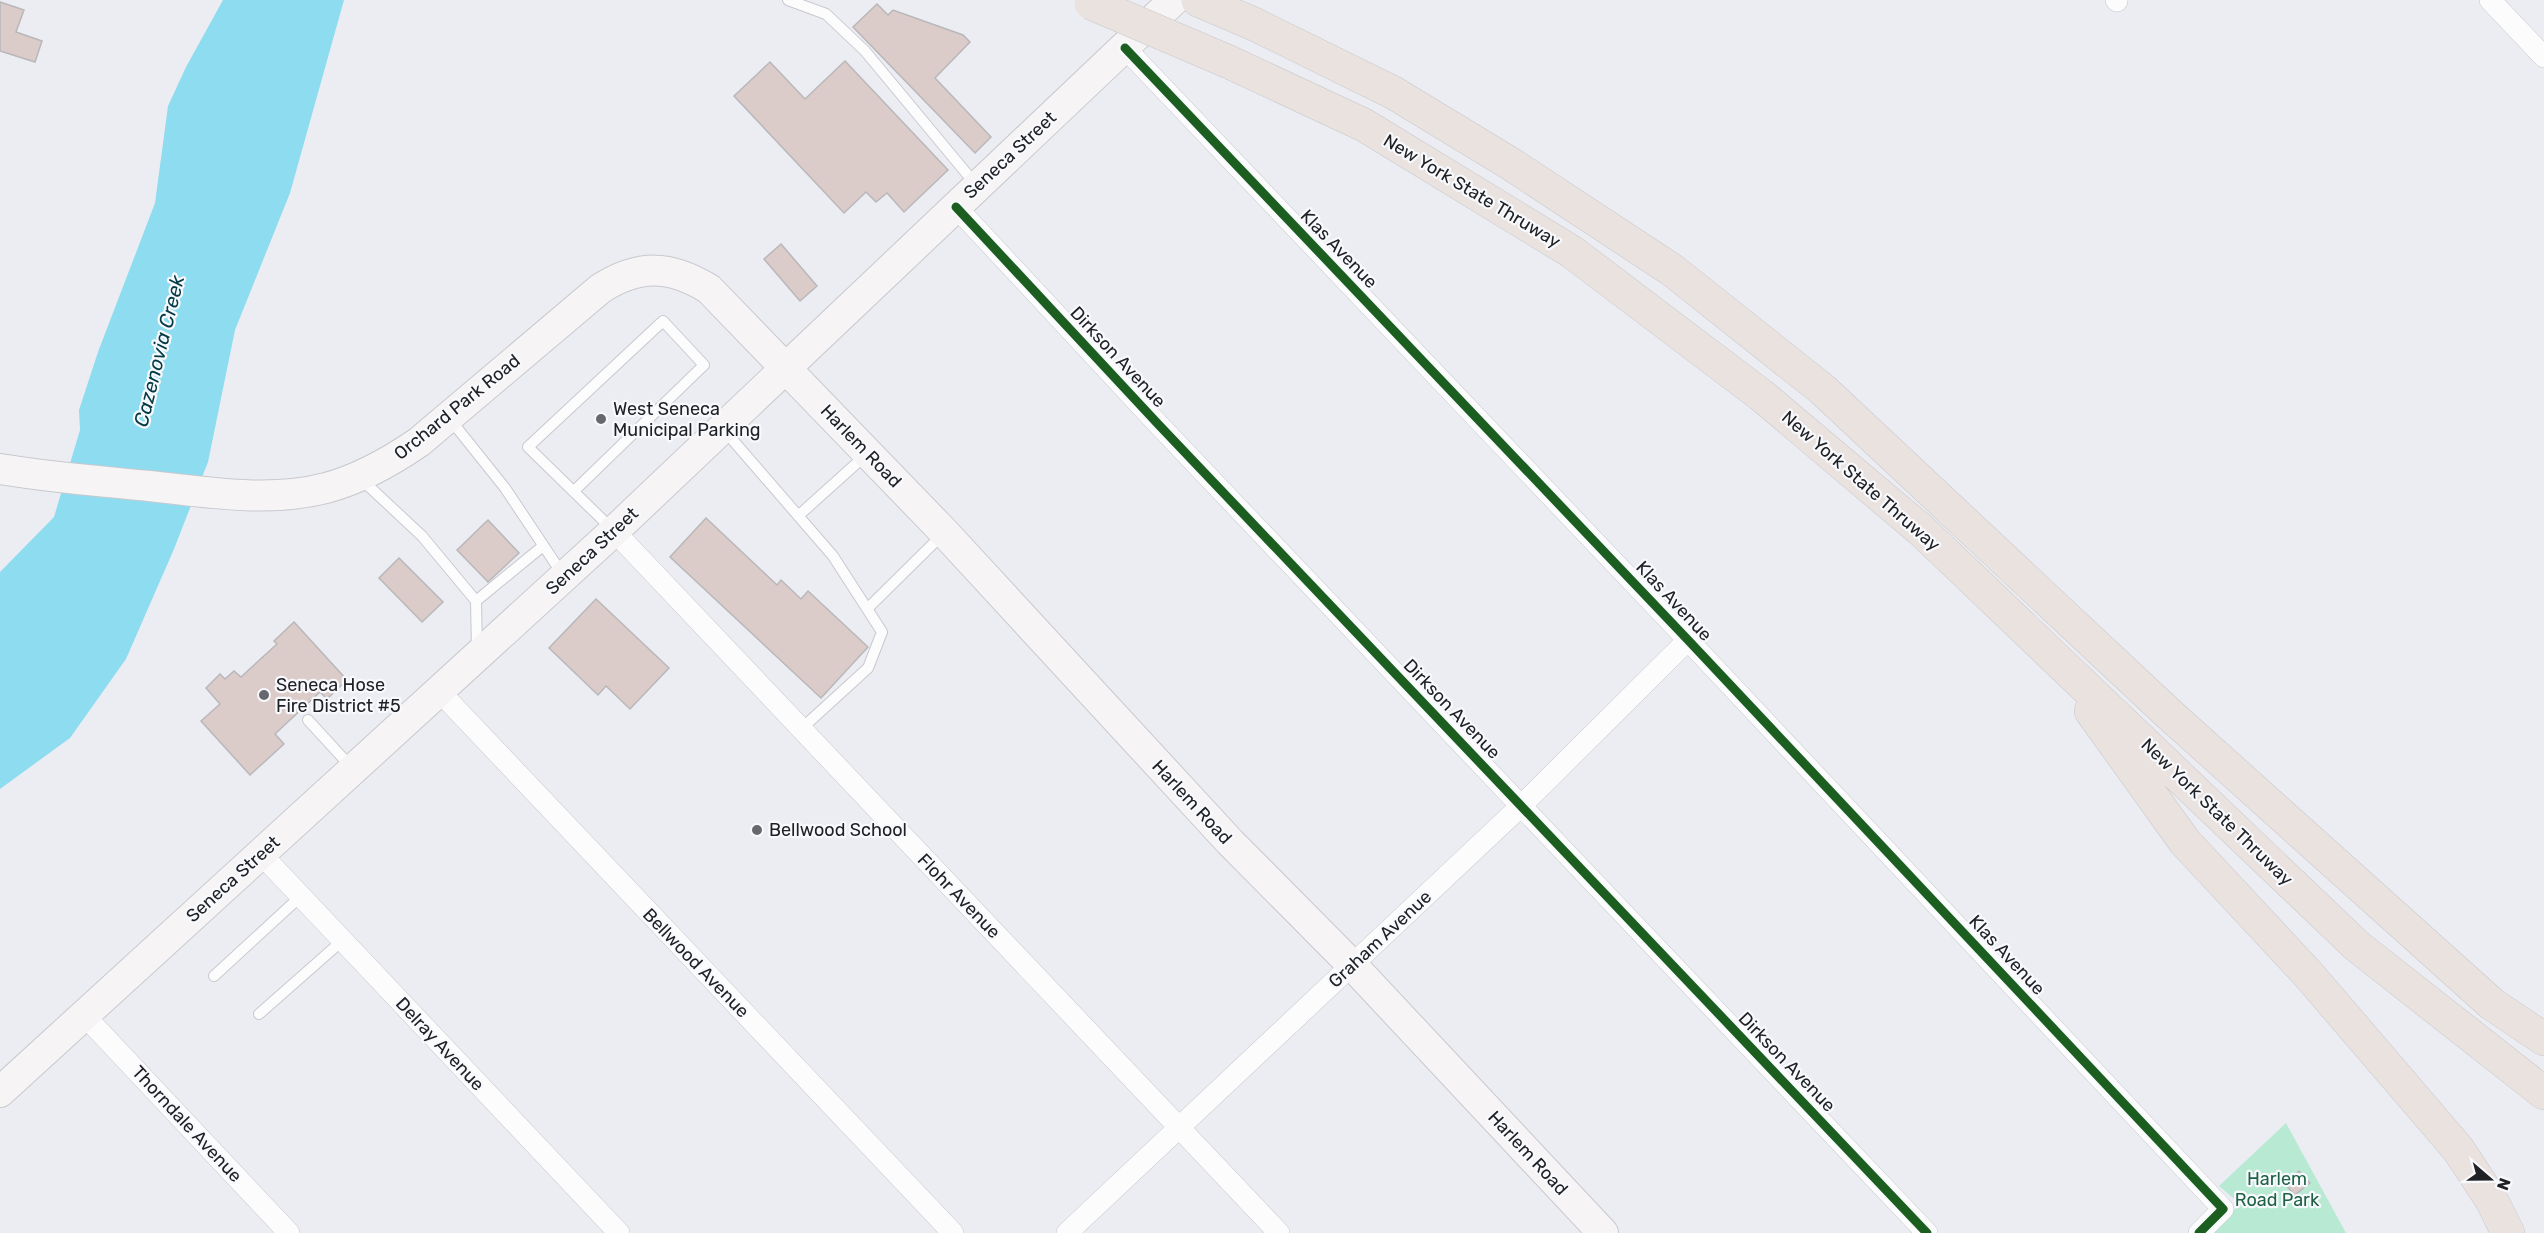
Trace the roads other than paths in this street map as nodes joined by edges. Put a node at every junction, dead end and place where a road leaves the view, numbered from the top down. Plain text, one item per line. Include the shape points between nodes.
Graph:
1 (788, 0) edge
2 (1174, 0) edge
3 (1198, 0) edge
4 (2490, 0) edge
5 (1088, 1) edge
6 (1125, 48) junction
7 (2544, 57) edge
8 (977, 186) junction
9 (956, 207) junction
10 (785, 367) junction
11 (449, 417) junction
12 (722, 428) junction
13 (868, 454) junction
14 (0, 469) edge
15 (359, 477) junction
16 (574, 491) junction
17 (798, 516) junction
18 (614, 531) junction
19 (944, 532) junction
20 (543, 546) junction
21 (564, 578) junction
22 (477, 601) junction
23 (867, 609) junction
24 (1688, 640) junction
25 (2044, 646) junction
26 (477, 658) junction
27 (440, 692) junction
28 (309, 720) dead end
29 (800, 730) junction
30 (354, 770) junction
31 (1521, 806) junction
32 (261, 854) junction
33 (301, 896) junction
34 (343, 940) junction
35 (1353, 966) junction
36 (214, 976) dead end
37 (259, 1014) dead end
38 (84, 1015) junction
39 (2544, 1039) edge
40 (0, 1092) edge
41 (2544, 1093) edge
42 (1179, 1127) junction
43 (289, 1233) edge
44 (619, 1233) edge
45 (953, 1233) edge
46 (1067, 1233) edge
47 (1279, 1233) edge
48 (1603, 1233) edge
49 (1927, 1233) edge
50 (2199, 1233) edge
51 (2508, 1233) edge

1 - 8 lane via 826,14 865,51
2 - 6 main road, Seneca Street
3 - 39 highway, New York State Thruway via 1394,93 1672,270 1822,389 2169,714 2492,1004
4 - 7 street
5 - 25 highway, New York State Thruway, bridge via 1364,125 1572,252 1761,395 1921,530
6 - 8 main road, Seneca Street
6 - 24 street, Klas Avenue
8 - 9 main road, Seneca Street
9 - 10 main road, Seneca Street
9 - 31 street, Dirkson Avenue
10 - 11 main road, Orchard Park Road via 709,289 691,278 651,270 615,279 600,289
10 - 12 main road, Seneca Street
10 - 13 main road, Harlem Road
11 - 15 main road, Orchard Park Road via 410,449
11 - 20 lane via 505,488
12 - 17 lane
12 - 18 main road, Seneca Street
13 - 17 lane
13 - 19 main road, Harlem Road
14 - 15 main road, Orchard Park Road via 216,493 291,494
15 - 22 lane via 422,536
16 - 16 lane via 528,447 663,321 704,365
16 - 18 lane
17 - 23 lane via 832,556
18 - 21 main road, Seneca Street
18 - 29 street, Flohr Avenue
19 - 23 lane
19 - 35 main road, Harlem Road via 1230,842
20 - 21 lane
20 - 22 lane
21 - 26 main road, Seneca Street
22 - 26 lane
23 - 29 lane via 882,632 868,668
24 - 31 street, Graham Avenue
24 - 50 street, Klas Avenue via 2223,1209
25 - 41 highway, New York State Thruway via 2357,945
25 - 51 highway via 2185,842 2308,974 2458,1149
26 - 27 main road, Seneca Street
27 - 30 main road, Seneca Street
27 - 45 street, Bellwood Avenue
28 - 30 lane
29 - 42 street, Flohr Avenue
30 - 32 main road, Seneca Street
31 - 35 street, Graham Avenue
31 - 49 street, Dirkson Avenue
32 - 33 street, Delray Avenue
32 - 38 main road, Seneca Street
33 - 34 street, Delray Avenue
33 - 36 lane
34 - 37 lane
34 - 44 street, Delray Avenue
35 - 42 street, Graham Avenue
35 - 48 main road, Harlem Road
38 - 40 main road, Seneca Street
38 - 43 street, Thorndale Avenue
42 - 46 street, Graham Avenue
42 - 47 street, Flohr Avenue

